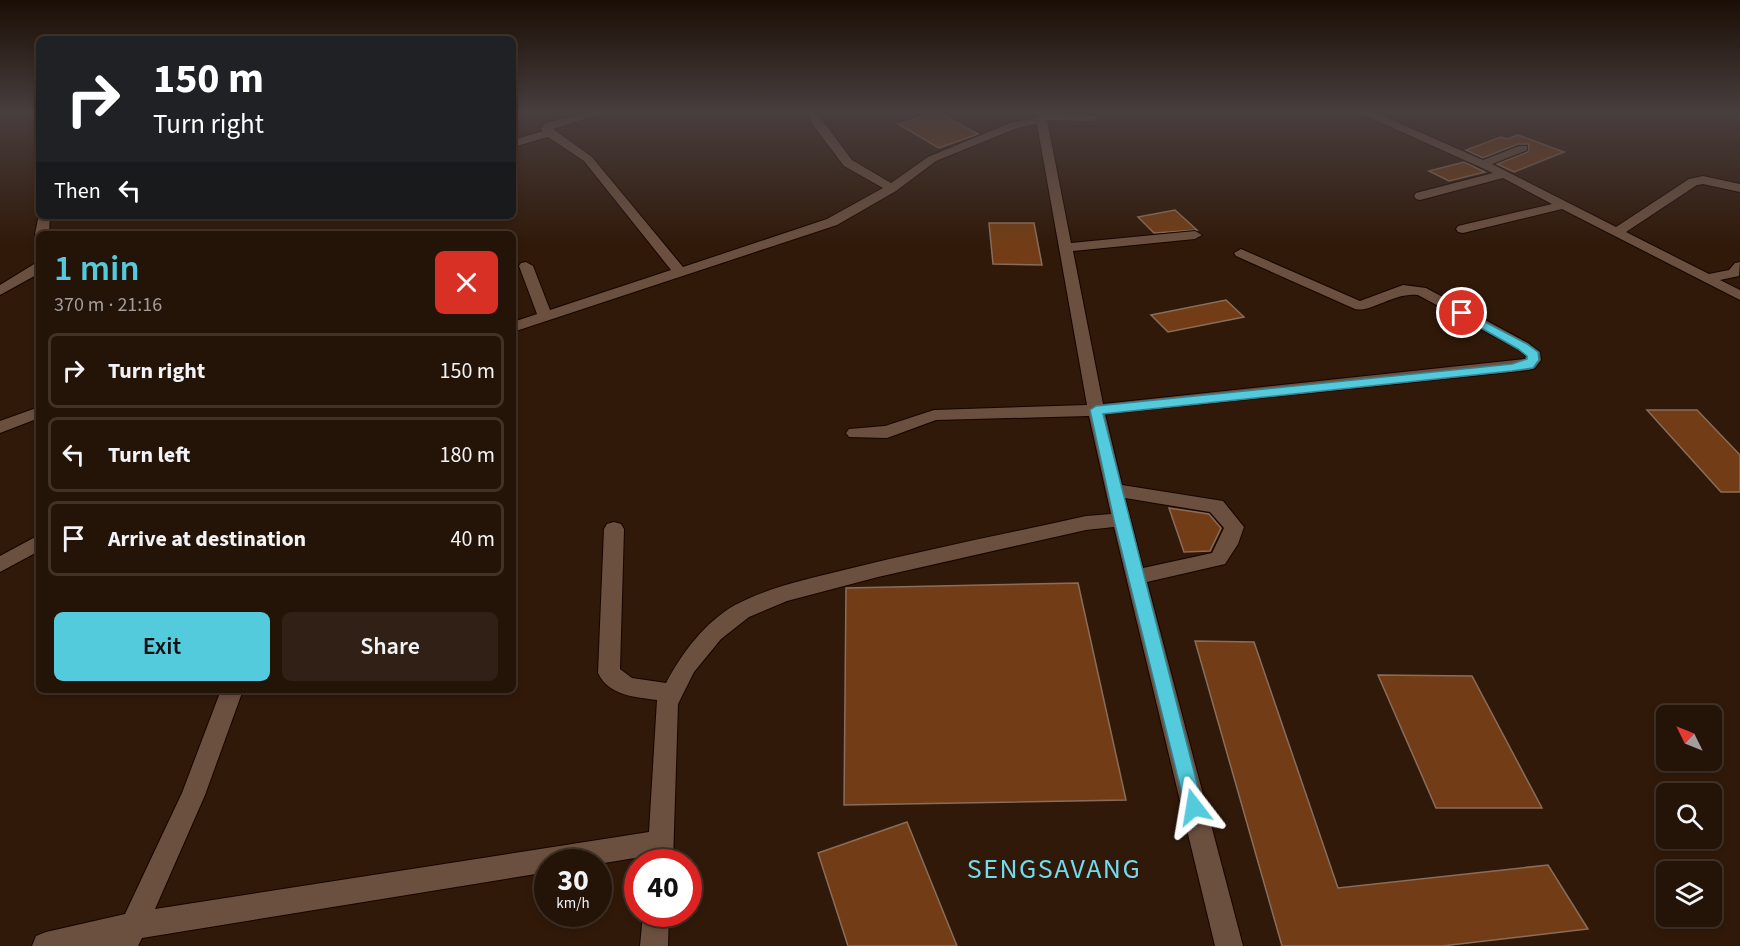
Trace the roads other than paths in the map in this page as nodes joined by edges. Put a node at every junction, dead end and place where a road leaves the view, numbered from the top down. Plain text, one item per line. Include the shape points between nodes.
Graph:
1 (584, 156) edge
2 (842, 156) edge
3 (939, 156) edge
4 (1049, 156) edge
5 (1464, 156) edge
6 (1504, 156) edge
7 (1484, 165) junction
8 (1504, 174) junction
9 (892, 188) junction
10 (1740, 188) edge
11 (1420, 196) dead end
12 (1564, 205) junction
13 (1463, 229) dead end
14 (1617, 232) junction
15 (1195, 235) dead end
16 (1066, 248) junction
17 (1241, 253) dead end
18 (526, 266) dead end
19 (1740, 266) edge
20 (36, 268) edge
21 (680, 272) junction
22 (1707, 279) junction
23 (0, 291) edge
24 (1740, 296) edge
25 (545, 317) junction
26 (516, 326) edge
27 (1096, 410) junction
28 (36, 413) edge
29 (0, 427) edge
30 (855, 433) dead end
31 (1114, 490) junction
32 (1121, 520) junction
33 (614, 529) dead end
34 (36, 544) edge
35 (0, 565) edge
36 (1135, 577) junction
37 (231, 693) edge
38 (673, 693) junction
39 (660, 849) edge
40 (624, 858) edge
41 (655, 927) edge
42 (127, 936) edge
43 (46, 946) edge
44 (654, 946) edge
45 (1229, 946) edge

1 - 21 street
2 - 9 street via 848,164
3 - 9 street
4 - 16 street
5 - 7 street
6 - 7 street
7 - 8 street
8 - 11 street
8 - 12 street
9 - 21 street via 832,222
10 - 14 street via 1703,180 1693,182
12 - 13 street
12 - 14 street
14 - 22 street
15 - 16 street
16 - 27 street
17 - 27 street via 1360,306 1403,289 1422,291 1523,346 1533,360 1529,365 1512,367
18 - 25 street
19 - 22 street via 1734,273
20 - 23 street
21 - 25 street
22 - 24 street
25 - 26 street
27 - 30 street via 934,415 887,432
27 - 31 street
28 - 29 street
31 - 32 street
31 - 36 street via 1216,506 1234,527 1218,559
32 - 36 street
32 - 38 street via 1086,523 782,594 742,611 714,633 686,666
33 - 38 street via 609,673 627,687
34 - 35 street
36 - 45 street
37 - 42 street via 193,795
38 - 39 street via 667,704
40 - 42 street
41 - 44 street
42 - 43 street

